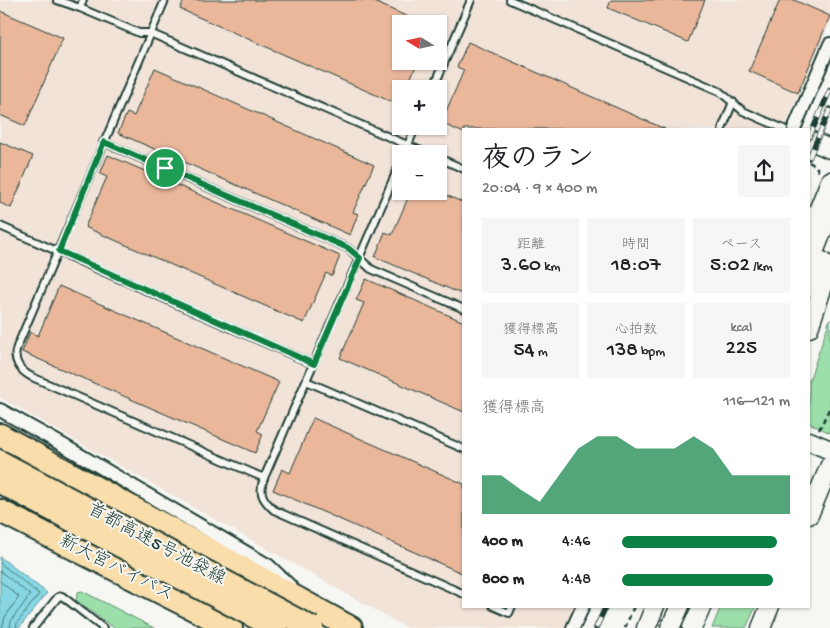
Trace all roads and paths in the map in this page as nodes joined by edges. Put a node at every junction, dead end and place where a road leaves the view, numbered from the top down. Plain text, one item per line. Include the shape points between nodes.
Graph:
1 (57, 0) edge
2 (83, 0) edge
3 (164, 0) edge
4 (471, 0) edge
5 (510, 0) edge
6 (80, 8) junction
7 (150, 33) junction
8 (830, 44) edge
9 (437, 80) edge
10 (733, 102) junction
11 (722, 128) edge
12 (782, 128) edge
13 (794, 128) edge
14 (412, 135) edge
15 (810, 140) edge
16 (104, 142) junction
17 (408, 145) joint
18 (830, 149) edge
19 (447, 162) edge
20 (462, 168) edge
21 (830, 181) edge
22 (392, 182) edge
23 (830, 212) edge
24 (0, 226) edge
25 (810, 231) edge
26 (830, 244) edge
27 (59, 251) junction
28 (360, 258) junction
29 (810, 262) edge
30 (830, 265) edge
31 (810, 285) edge
32 (462, 308) edge
33 (810, 325) edge
34 (314, 364) junction
35 (306, 381) junction
36 (830, 407) edge
37 (0, 410) edge
38 (0, 435) edge
39 (814, 435) edge
40 (462, 448) edge
41 (830, 450) edge
42 (0, 462) edge
43 (830, 465) edge
44 (264, 478) junction
45 (0, 482) edge
46 (810, 513) edge
47 (2, 515) edge
48 (462, 593) edge
49 (308, 604) junction
50 (498, 608) edge
51 (511, 608) edge
52 (582, 608) edge
53 (633, 608) edge
54 (654, 608) edge
55 (669, 608) edge
56 (679, 608) edge
57 (701, 608) edge
58 (769, 608) edge
59 (33, 628) edge
60 (103, 628) edge
61 (231, 628) edge
62 (276, 628) edge
63 (312, 628) edge
64 (351, 628) edge
65 (573, 628) edge
66 (625, 628) edge
67 (646, 628) edge
68 (661, 628) edge
69 (670, 628) edge
70 (692, 628) edge
71 (761, 628) edge

1 - 6 lane
2 - 6 lane
3 - 7 lane
4 - 9 lane
5 - 10 lane via 719,91
6 - 7 lane via 140,33
7 - 16 lane
7 - 17 lane
8 - 13 street
10 - 11 lane
10 - 12 lane via 743,111
14 - 17 lane
15 - 18 main road
16 - 27 lane
16 - 28 lane via 348,248
19 - 20 lane
21 - 25 main road
22 - 28 lane
23 - 29 main road
24 - 27 lane
26 - 31 main road
27 - 34 lane
27 - 44 lane via 15,352 21,370
28 - 32 lane via 371,269
28 - 34 lane
30 - 33 main road
34 - 35 lane
35 - 40 lane
35 - 44 lane
36 - 39 path
37 - 49 street via 269,566
38 - 49 highway
39 - 41 main road
42 - 63 highway, 首都高速5号池袋線, bridge
43 - 46 main road
44 - 48 lane via 261,495 274,510
45 - 62 highway, 首都高速5号池袋線, bridge
47 - 61 highway, 新大宮バイパス
49 - 64 highway
50 - 51 lane via 509,613
52 - 65 street
53 - 66 path
54 - 67 main road
55 - 68 main road
56 - 69 main road
57 - 70 main road
58 - 71 main road
59 - 60 lane via 62,596

